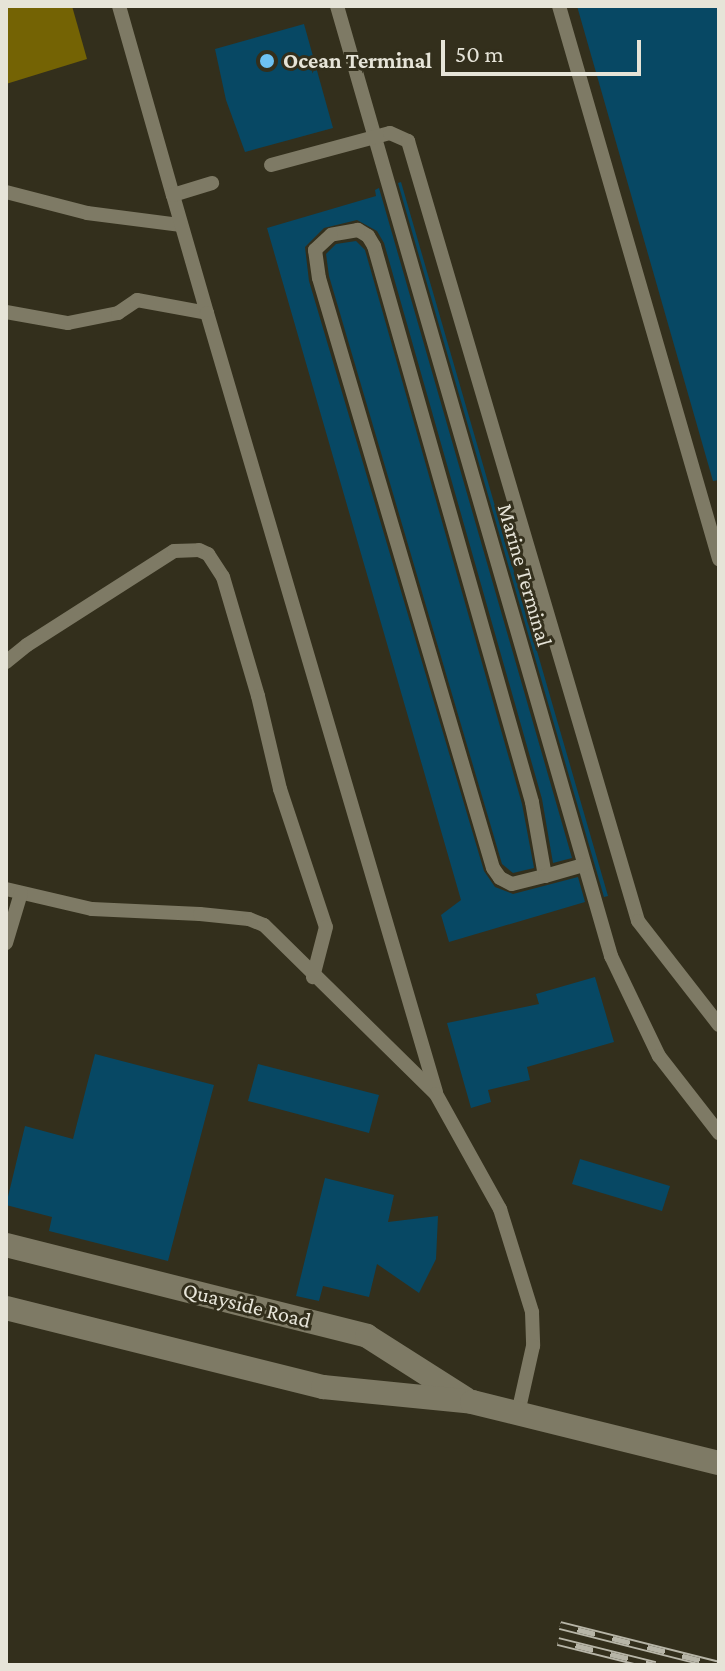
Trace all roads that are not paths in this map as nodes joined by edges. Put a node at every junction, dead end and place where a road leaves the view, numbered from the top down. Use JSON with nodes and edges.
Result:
{"nodes":[{"id":1,"x":119,"y":6,"type":"edge"},
{"id":2,"x":559,"y":6,"type":"edge"},
{"id":3,"x":338,"y":12,"type":"edge"},
{"id":4,"x":271,"y":165,"type":"dead end"},
{"id":5,"x":212,"y":183,"type":"dead end"},
{"id":6,"x":6,"y":192,"type":"edge"},
{"id":7,"x":173,"y":195,"type":"junction"},
{"id":8,"x":181,"y":225,"type":"junction"},
{"id":9,"x":6,"y":312,"type":"edge"},
{"id":10,"x":207,"y":313,"type":"junction"},
{"id":11,"x":719,"y":559,"type":"edge"},
{"id":12,"x":6,"y":662,"type":"edge"},
{"id":13,"x":583,"y":865,"type":"junction"},
{"id":14,"x":545,"y":876,"type":"junction"},
{"id":15,"x":6,"y":889,"type":"edge"},
{"id":16,"x":21,"y":893,"type":"junction"},
{"id":17,"x":6,"y":943,"type":"edge"},
{"id":18,"x":313,"y":977,"type":"junction"},
{"id":19,"x":719,"y":1025,"type":"edge"},
{"id":20,"x":436,"y":1094,"type":"junction"},
{"id":21,"x":719,"y":1133,"type":"edge"},
{"id":22,"x":6,"y":1245,"type":"edge"},
{"id":23,"x":6,"y":1308,"type":"edge"},
{"id":24,"x":472,"y":1402,"type":"junction"},
{"id":25,"x":518,"y":1413,"type":"junction"},
{"id":26,"x":719,"y":1463,"type":"edge"}],
"edges":[{"from":1,"to":7,"type":"lane"},
{"from":2,"to":11,"type":"lane"},
{"from":3,"to":13,"type":"lane","name":"Marine Terminal"},
{"from":4,"to":19,"type":"lane"},
{"from":5,"to":7,"type":"lane"},
{"from":6,"to":8,"type":"lane"},
{"from":7,"to":8,"type":"lane"},
{"from":8,"to":10,"type":"lane"},
{"from":9,"to":10,"type":"lane"},
{"from":10,"to":20,"type":"lane"},
{"from":12,"to":18,"type":"lane"},
{"from":13,"to":14,"type":"lane"},
{"from":13,"to":21,"type":"lane","name":"Marine Terminal"},
{"from":14,"to":14,"type":"lane"},
{"from":15,"to":16,"type":"lane"},
{"from":16,"to":17,"type":"lane"},
{"from":16,"to":18,"type":"lane"},
{"from":18,"to":20,"type":"lane"},
{"from":20,"to":25,"type":"lane"},
{"from":22,"to":24,"type":"street","name":"Quayside Road"},
{"from":23,"to":24,"type":"street","name":"Quayside Road"},
{"from":24,"to":25,"type":"street","name":"Quayside Road"},
{"from":25,"to":26,"type":"street","name":"Quayside Road"}]}
